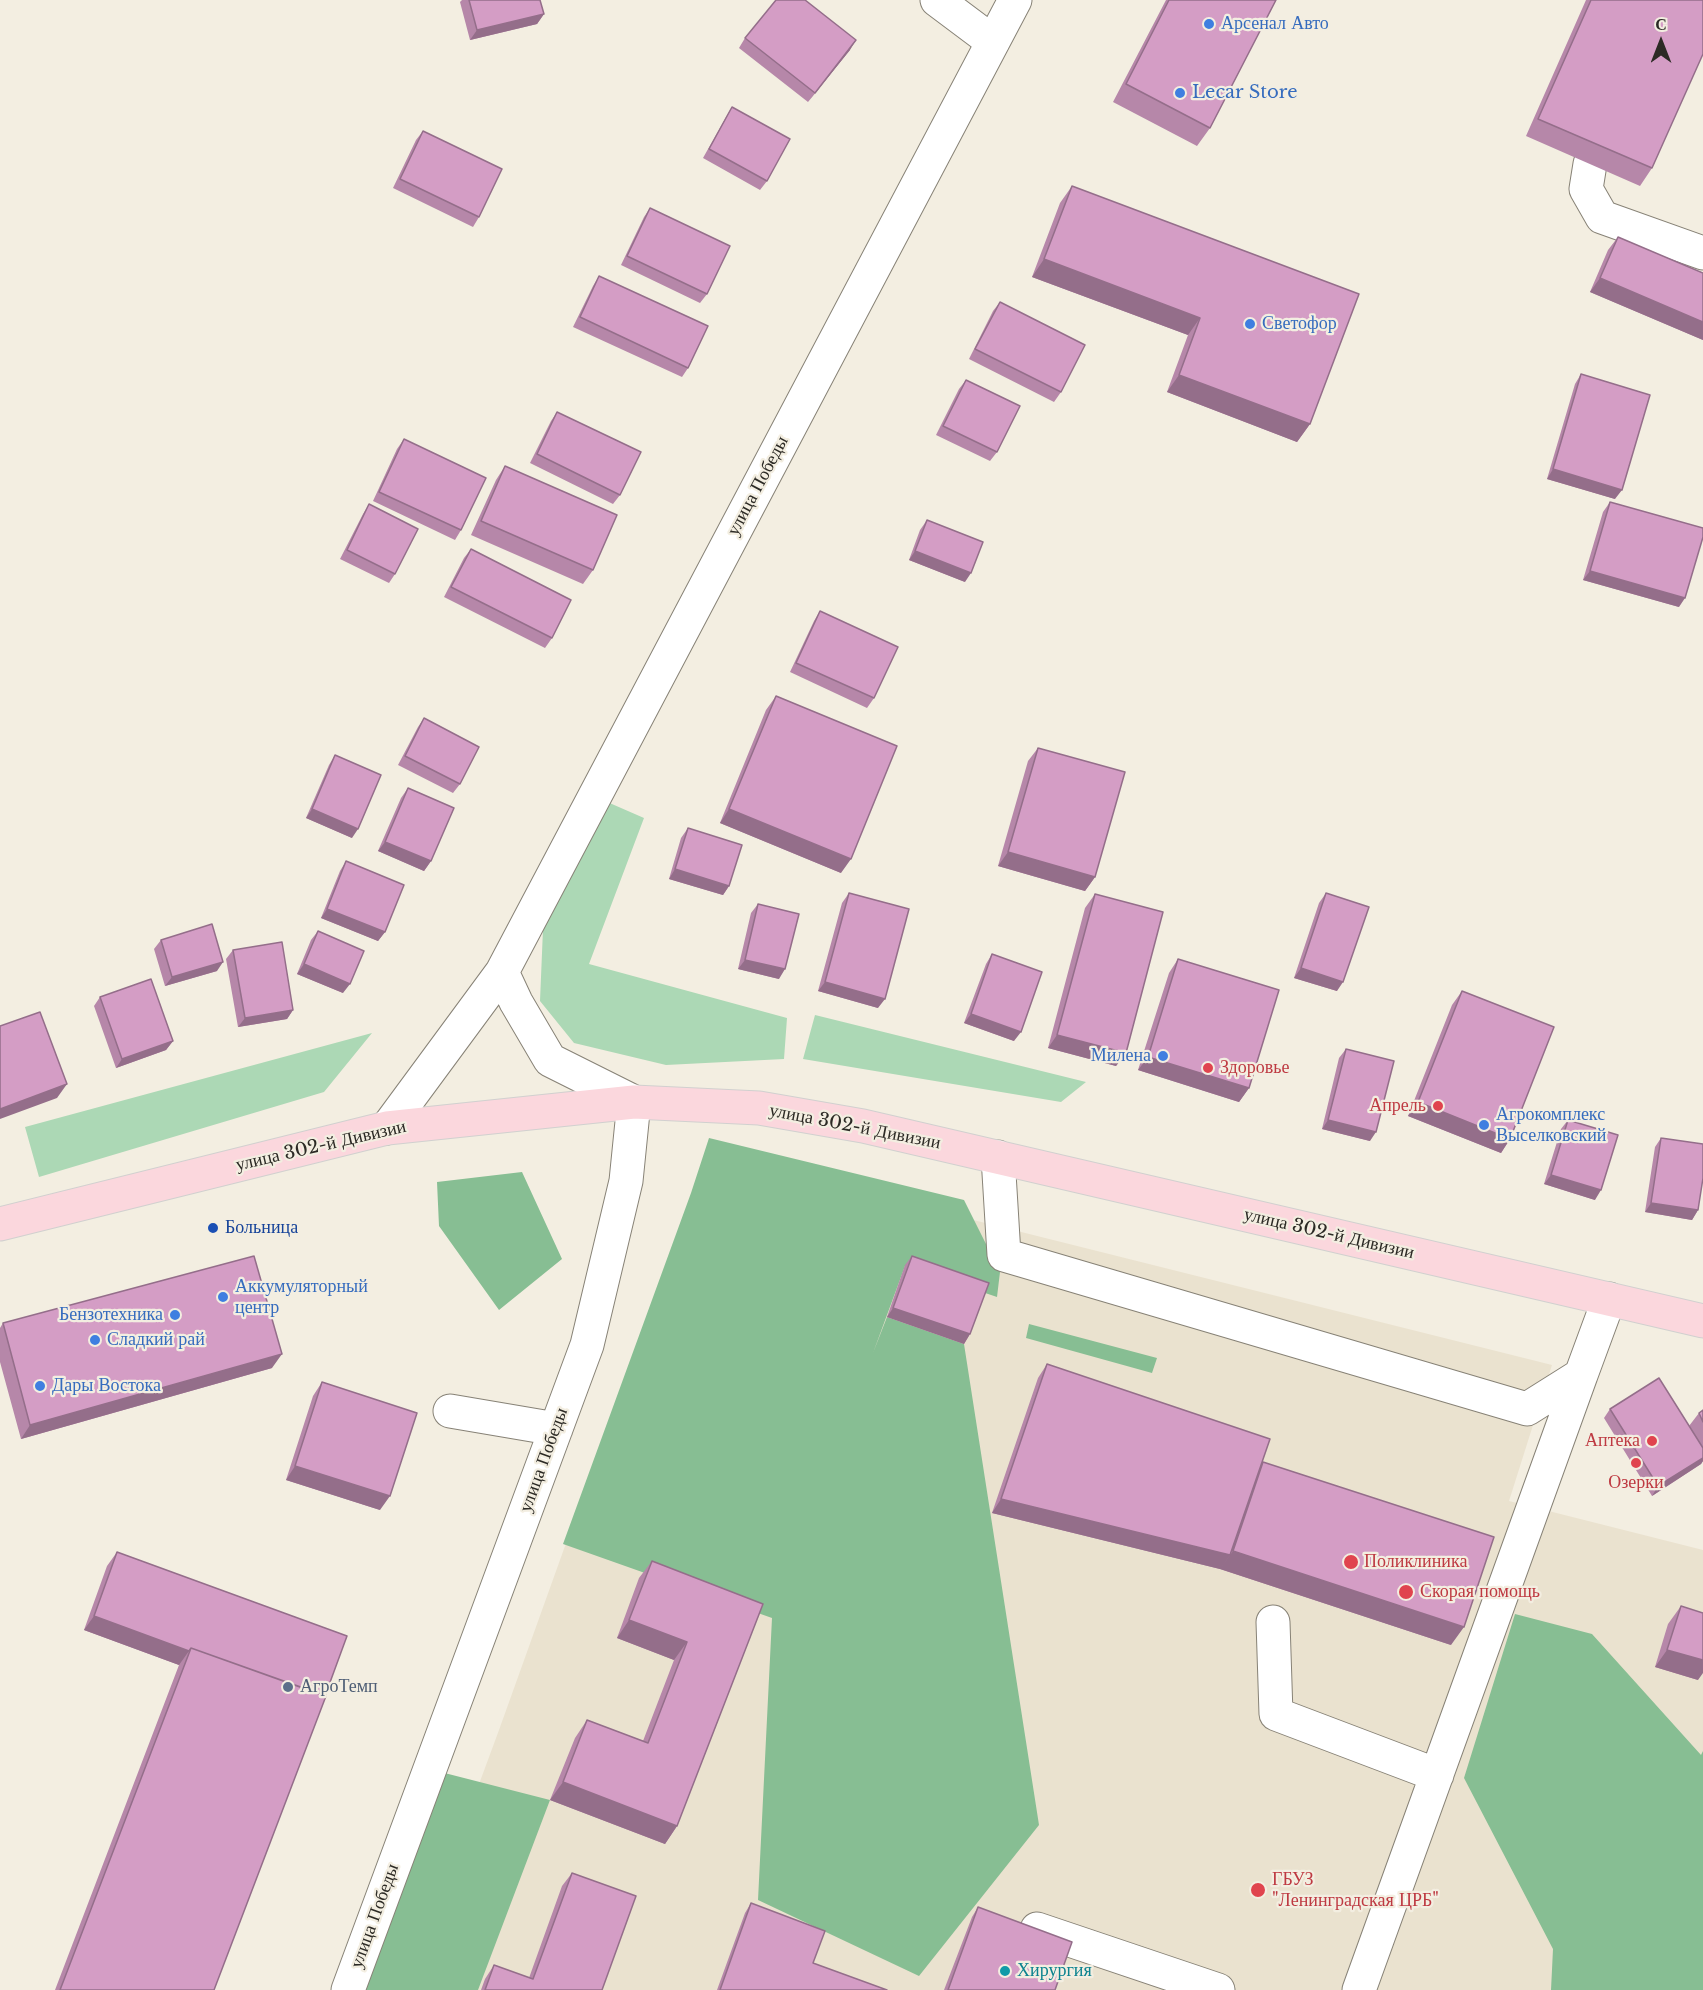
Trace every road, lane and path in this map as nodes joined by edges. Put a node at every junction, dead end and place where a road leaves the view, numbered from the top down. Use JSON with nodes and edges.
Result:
{"nodes":[{"id":1,"x":937,"y":0,"type":"edge"},
{"id":2,"x":1015,"y":0,"type":"edge"},
{"id":3,"x":993,"y":42,"type":"junction"},
{"id":4,"x":1590,"y":164,"type":"edge"},
{"id":5,"x":1703,"y":253,"type":"edge"},
{"id":6,"x":502,"y":972,"type":"junction"},
{"id":7,"x":634,"y":1102,"type":"junction"},
{"id":8,"x":387,"y":1128,"type":"junction"},
{"id":9,"x":998,"y":1157,"type":"junction"},
{"id":10,"x":0,"y":1224,"type":"edge"},
{"id":11,"x":1609,"y":1299,"type":"junction"},
{"id":12,"x":1703,"y":1322,"type":"edge"},
{"id":13,"x":1581,"y":1375,"type":"junction"},
{"id":14,"x":450,"y":1411,"type":"dead end"},
{"id":15,"x":556,"y":1429,"type":"junction"},
{"id":16,"x":1274,"y":1622,"type":"dead end"},
{"id":17,"x":1437,"y":1775,"type":"junction"},
{"id":18,"x":1037,"y":1929,"type":"edge"},
{"id":19,"x":348,"y":1990,"type":"edge"},
{"id":20,"x":1218,"y":1990,"type":"edge"},
{"id":21,"x":1359,"y":1990,"type":"edge"}],
"edges":[{"from":1,"to":3,"type":"street"},
{"from":2,"to":3,"type":"street","name":"улица Победы"},
{"from":3,"to":6,"type":"street","name":"улица Победы"},
{"from":4,"to":5,"type":"street"},
{"from":6,"to":7,"type":"street"},
{"from":6,"to":8,"type":"street","name":"улица Победы"},
{"from":7,"to":8,"type":"main road","name":"улица 302-й Дивизии"},
{"from":7,"to":9,"type":"main road","name":"улица 302-й Дивизии"},
{"from":7,"to":15,"type":"street","name":"улица Победы"},
{"from":8,"to":10,"type":"main road","name":"улица 302-й Дивизии"},
{"from":9,"to":11,"type":"main road","name":"улица 302-й Дивизии"},
{"from":9,"to":13,"type":"street"},
{"from":11,"to":12,"type":"main road","name":"улица 302-й Дивизии"},
{"from":11,"to":13,"type":"street"},
{"from":13,"to":17,"type":"street"},
{"from":14,"to":15,"type":"street"},
{"from":15,"to":19,"type":"street","name":"улица Победы"},
{"from":16,"to":17,"type":"street"},
{"from":17,"to":21,"type":"street"},
{"from":18,"to":20,"type":"street"}]}
